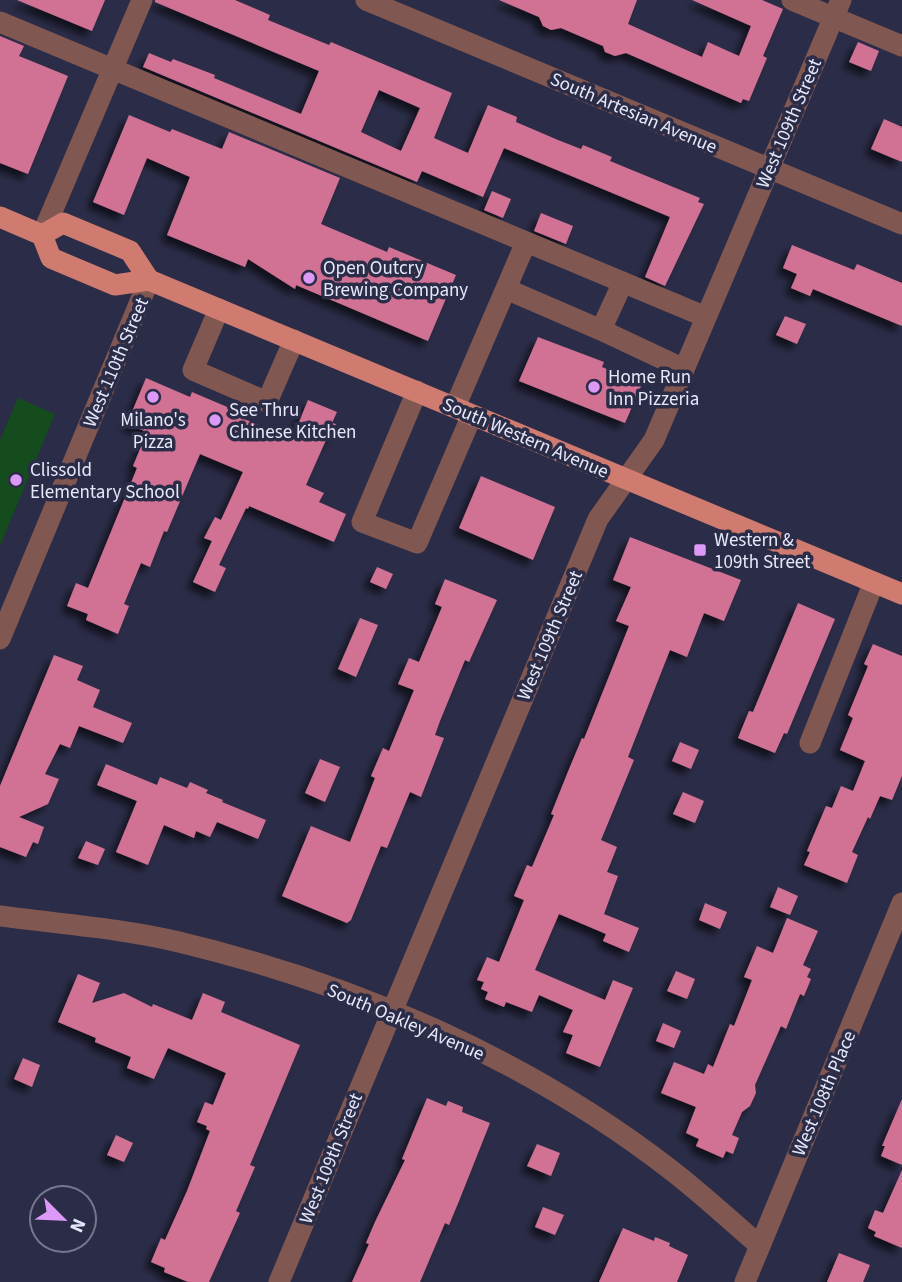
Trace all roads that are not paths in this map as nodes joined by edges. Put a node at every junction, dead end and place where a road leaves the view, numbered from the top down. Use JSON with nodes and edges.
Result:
{"nodes":[{"id":1,"x":142,"y":0,"type":"edge"},
{"id":2,"x":366,"y":0,"type":"edge"},
{"id":3,"x":792,"y":0,"type":"edge"},
{"id":4,"x":837,"y":9,"type":"edge"},
{"id":5,"x":0,"y":22,"type":"edge"},
{"id":6,"x":902,"y":46,"type":"edge"},
{"id":7,"x":113,"y":69,"type":"junction"},
{"id":8,"x":769,"y":168,"type":"junction"},
{"id":9,"x":0,"y":217,"type":"edge"},
{"id":10,"x":902,"y":224,"type":"edge"},
{"id":11,"x":42,"y":235,"type":"junction"},
{"id":12,"x":526,"y":242,"type":"junction"},
{"id":13,"x":149,"y":280,"type":"junction"},
{"id":14,"x":622,"y":282,"type":"junction"},
{"id":15,"x":506,"y":289,"type":"junction"},
{"id":16,"x":219,"y":309,"type":"junction"},
{"id":17,"x":706,"y":317,"type":"junction"},
{"id":18,"x":601,"y":330,"type":"junction"},
{"id":19,"x":294,"y":340,"type":"junction"},
{"id":20,"x":684,"y":369,"type":"junction"},
{"id":21,"x":417,"y":391,"type":"junction"},
{"id":22,"x":464,"y":411,"type":"junction"},
{"id":23,"x":626,"y":478,"type":"junction"},
{"id":24,"x":874,"y":582,"type":"junction"},
{"id":25,"x":902,"y":594,"type":"edge"},
{"id":26,"x":6,"y":605,"type":"edge"},
{"id":27,"x":0,"y":639,"type":"edge"},
{"id":28,"x":810,"y":743,"type":"dead end"},
{"id":29,"x":902,"y":903,"type":"edge"},
{"id":30,"x":0,"y":916,"type":"edge"},
{"id":31,"x":390,"y":1011,"type":"junction"},
{"id":32,"x":760,"y":1246,"type":"junction"},
{"id":33,"x":279,"y":1282,"type":"edge"},
{"id":34,"x":745,"y":1282,"type":"edge"}],
"edges":[{"from":1,"to":7,"type":"street"},
{"from":2,"to":8,"type":"street","name":"South Artesian Avenue"},
{"from":3,"to":4,"type":"street"},
{"from":4,"to":6,"type":"street"},
{"from":4,"to":8,"type":"street","name":"West 109th Street"},
{"from":5,"to":7,"type":"street"},
{"from":7,"to":11,"type":"street"},
{"from":7,"to":12,"type":"street"},
{"from":8,"to":10,"type":"street","name":"South Artesian Avenue"},
{"from":8,"to":17,"type":"street","name":"West 109th Street"},
{"from":9,"to":11,"type":"main road"},
{"from":11,"to":13,"type":"main road","name":"South Western Avenue"},
{"from":11,"to":13,"type":"main road"},
{"from":12,"to":14,"type":"street"},
{"from":12,"to":15,"type":"street"},
{"from":13,"to":16,"type":"main road","name":"South Western Avenue"},
{"from":13,"to":26,"type":"street","name":"West 110th Street"},
{"from":14,"to":17,"type":"street"},
{"from":14,"to":18,"type":"street"},
{"from":15,"to":18,"type":"street"},
{"from":15,"to":22,"type":"street"},
{"from":16,"to":19,"type":"main road","name":"South Western Avenue"},
{"from":16,"to":19,"type":"street"},
{"from":17,"to":20,"type":"street","name":"West 109th Street"},
{"from":18,"to":20,"type":"street"},
{"from":19,"to":21,"type":"main road","name":"South Western Avenue"},
{"from":20,"to":23,"type":"street","name":"West 109th Street"},
{"from":21,"to":22,"type":"main road","name":"South Western Avenue"},
{"from":21,"to":22,"type":"street"},
{"from":22,"to":23,"type":"main road","name":"South Western Avenue"},
{"from":23,"to":24,"type":"main road","name":"South Western Avenue"},
{"from":23,"to":31,"type":"street","name":"West 109th Street"},
{"from":24,"to":25,"type":"main road","name":"South Western Avenue"},
{"from":24,"to":28,"type":"street"},
{"from":26,"to":27,"type":"street","name":"West 110th Street"},
{"from":29,"to":32,"type":"street","name":"West 108th Place"},
{"from":30,"to":31,"type":"street","name":"South Oakley Avenue"},
{"from":31,"to":32,"type":"street","name":"South Oakley Avenue"},
{"from":31,"to":33,"type":"street","name":"West 109th Street"},
{"from":32,"to":34,"type":"street","name":"West 108th Place"}]}
